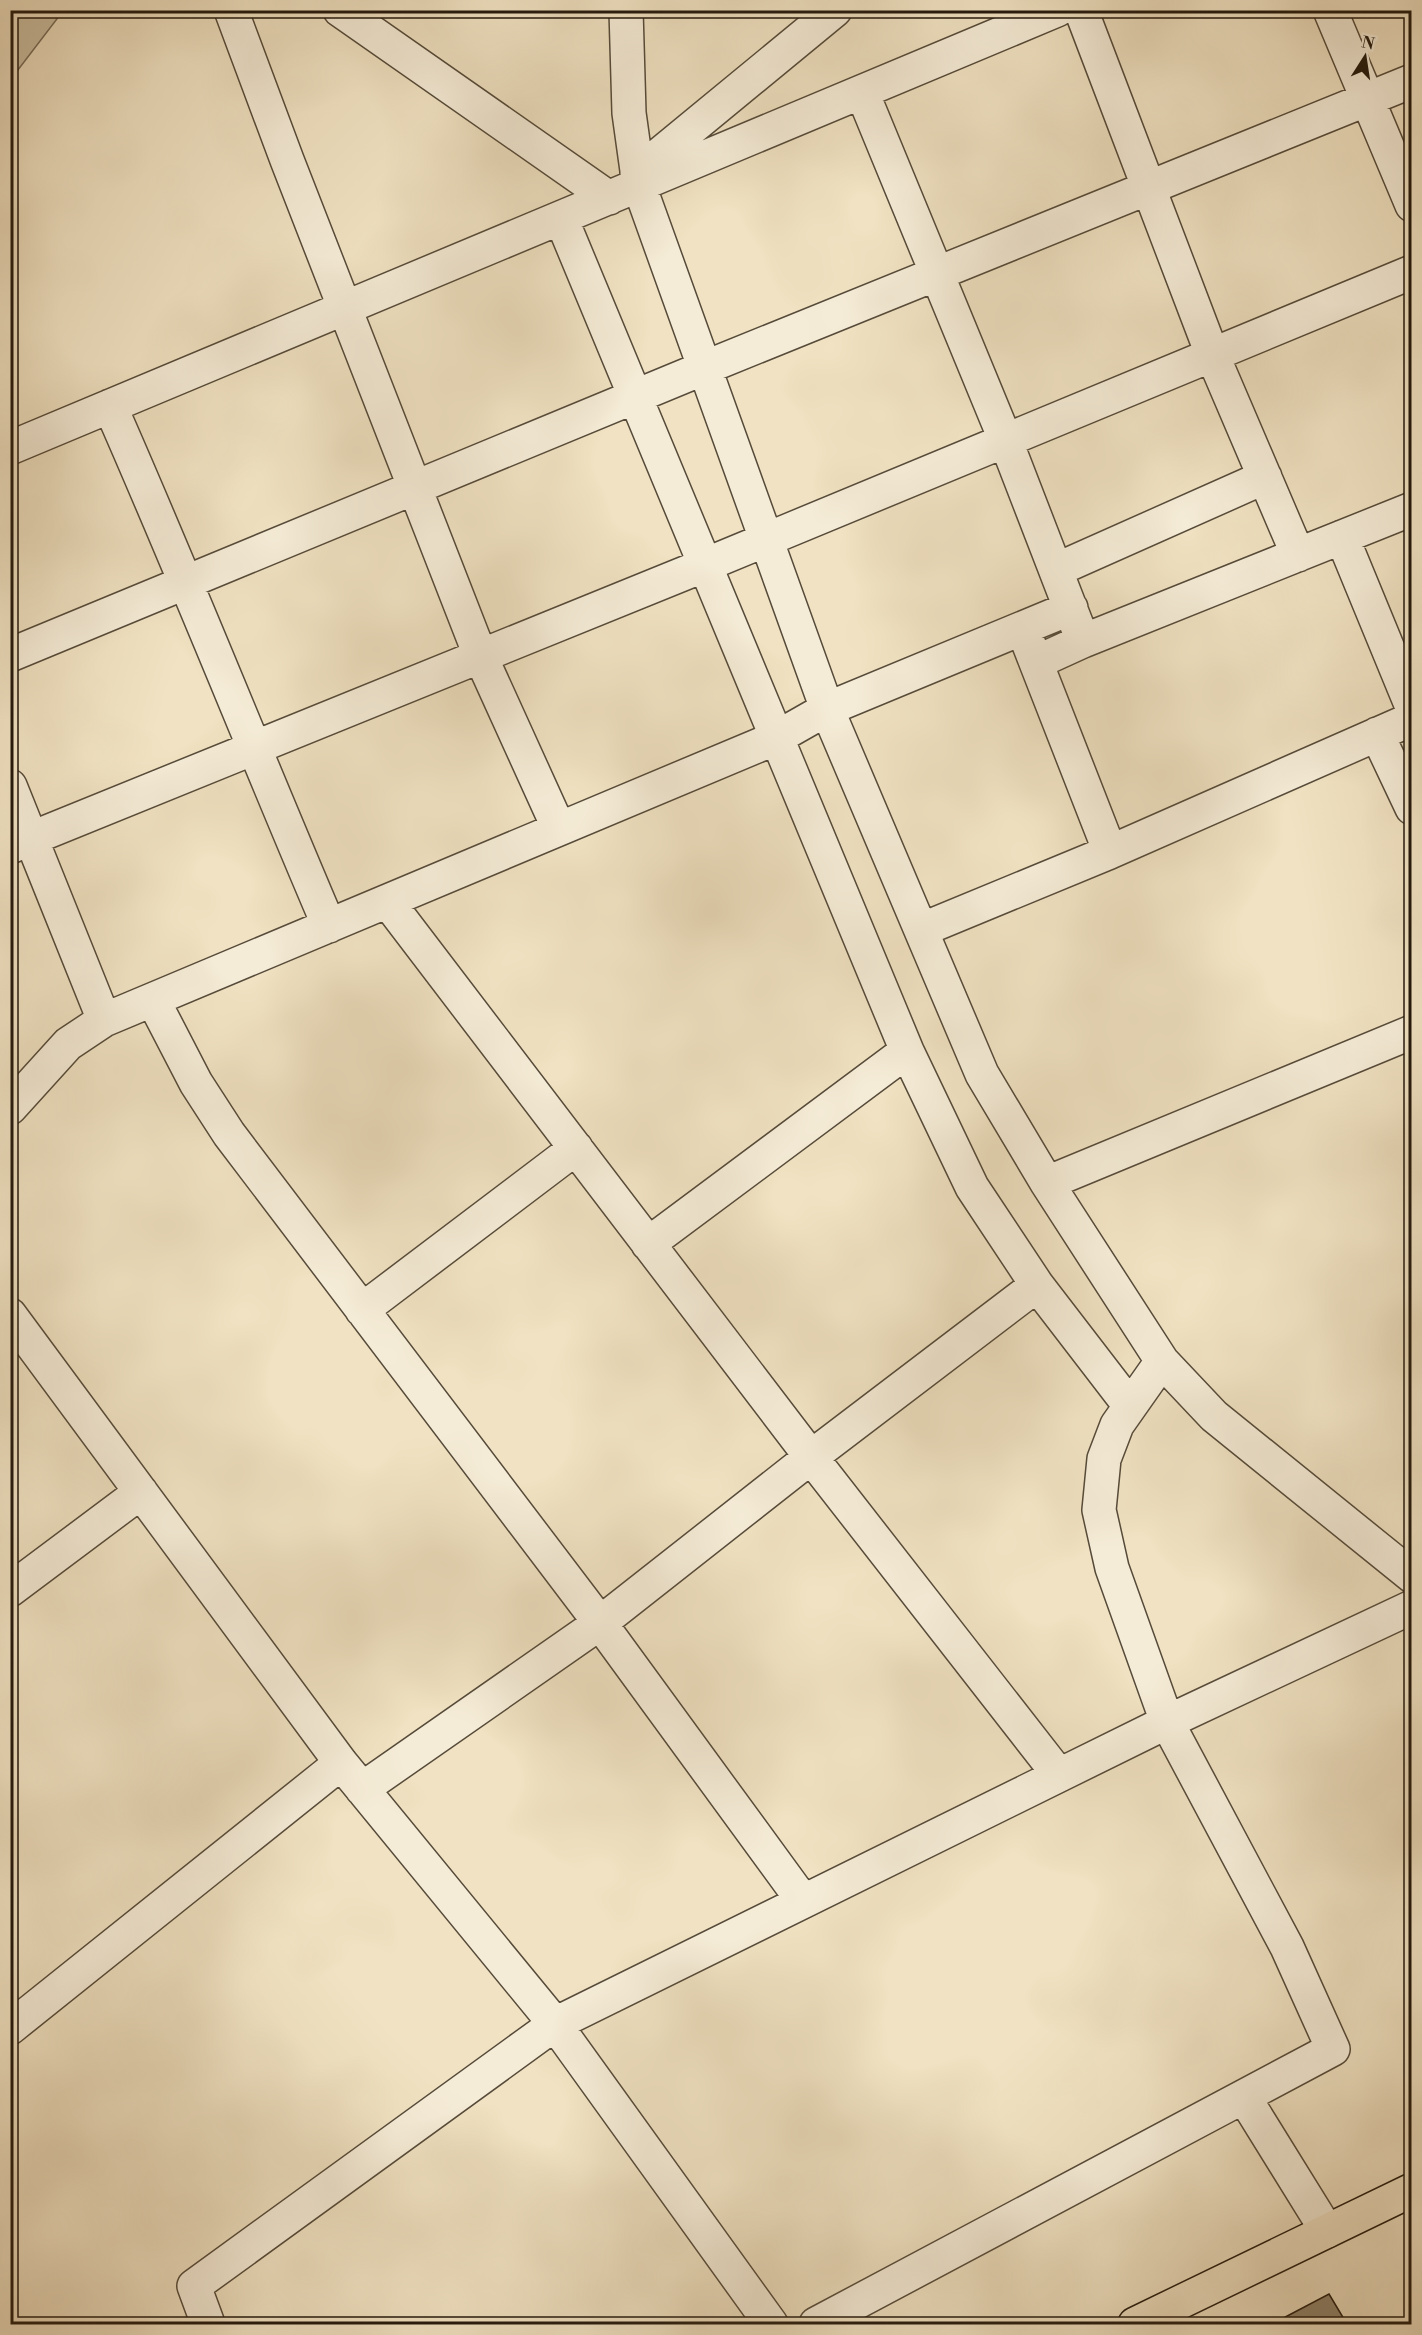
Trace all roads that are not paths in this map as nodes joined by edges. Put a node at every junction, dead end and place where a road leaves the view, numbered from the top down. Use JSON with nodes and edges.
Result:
{"nodes":[{"id":1,"x":231,"y":10,"type":"edge"},
{"id":2,"x":340,"y":10,"type":"edge"},
{"id":3,"x":626,"y":10,"type":"edge"},
{"id":4,"x":835,"y":10,"type":"edge"},
{"id":5,"x":1057,"y":10,"type":"edge"},
{"id":6,"x":1081,"y":10,"type":"edge"},
{"id":7,"x":1330,"y":10,"type":"edge"},
{"id":8,"x":1412,"y":81,"type":"edge"},
{"id":9,"x":862,"y":92,"type":"junction"},
{"id":10,"x":1368,"y":99,"type":"junction"},
{"id":11,"x":638,"y":179,"type":"junction"},
{"id":12,"x":1149,"y":188,"type":"junction"},
{"id":13,"x":609,"y":198,"type":"junction"},
{"id":14,"x":1412,"y":205,"type":"edge"},
{"id":15,"x":561,"y":218,"type":"junction"},
{"id":16,"x":1412,"y":272,"type":"edge"},
{"id":17,"x":938,"y":273,"type":"junction"},
{"id":18,"x":344,"y":308,"type":"junction"},
{"id":19,"x":1212,"y":354,"type":"junction"},
{"id":20,"x":704,"y":368,"type":"junction"},
{"id":21,"x":636,"y":398,"type":"junction"},
{"id":22,"x":110,"y":406,"type":"junction"},
{"id":23,"x":1005,"y":439,"type":"junction"},
{"id":24,"x":10,"y":448,"type":"edge"},
{"id":25,"x":1265,"y":477,"type":"junction"},
{"id":26,"x":416,"y":489,"type":"junction"},
{"id":27,"x":1412,"y":509,"type":"edge"},
{"id":28,"x":1342,"y":537,"type":"junction"},
{"id":29,"x":765,"y":538,"type":"junction"},
{"id":30,"x":1298,"y":555,"type":"junction"},
{"id":31,"x":705,"y":565,"type":"junction"},
{"id":32,"x":1056,"y":570,"type":"junction"},
{"id":33,"x":188,"y":582,"type":"junction"},
{"id":34,"x":1071,"y":608,"type":"junction"},
{"id":35,"x":1022,"y":628,"type":"junction"},
{"id":36,"x":1083,"y":641,"type":"junction"},
{"id":37,"x":10,"y":655,"type":"edge"},
{"id":38,"x":480,"y":655,"type":"junction"},
{"id":39,"x":1037,"y":663,"type":"junction"},
{"id":40,"x":1412,"y":707,"type":"edge"},
{"id":41,"x":827,"y":709,"type":"junction"},
{"id":42,"x":1412,"y":719,"type":"edge"},
{"id":43,"x":1377,"y":734,"type":"junction"},
{"id":44,"x":776,"y":738,"type":"junction"},
{"id":45,"x":253,"y":747,"type":"junction"},
{"id":46,"x":10,"y":786,"type":"edge"},
{"id":47,"x":1412,"y":808,"type":"edge"},
{"id":48,"x":559,"y":829,"type":"junction"},
{"id":49,"x":21,"y":843,"type":"edge"},
{"id":50,"x":1110,"y":852,"type":"junction"},
{"id":51,"x":388,"y":902,"type":"junction"},
{"id":52,"x":329,"y":926,"type":"junction"},
{"id":53,"x":921,"y":930,"type":"junction"},
{"id":54,"x":153,"y":999,"type":"junction"},
{"id":55,"x":104,"y":1020,"type":"junction"},
{"id":56,"x":1412,"y":1032,"type":"edge"},
{"id":57,"x":907,"y":1051,"type":"junction"},
{"id":58,"x":10,"y":1108,"type":"edge"},
{"id":59,"x":576,"y":1148,"type":"junction"},
{"id":60,"x":1047,"y":1183,"type":"junction"},
{"id":61,"x":648,"y":1244,"type":"junction"},
{"id":62,"x":1037,"y":1285,"type":"junction"},
{"id":63,"x":362,"y":1310,"type":"junction"},
{"id":64,"x":10,"y":1315,"type":"edge"},
{"id":65,"x":1162,"y":1360,"type":"junction"},
{"id":66,"x":1130,"y":1406,"type":"junction"},
{"id":67,"x":811,"y":1457,"type":"junction"},
{"id":68,"x":141,"y":1492,"type":"junction"},
{"id":69,"x":1412,"y":1576,"type":"edge"},
{"id":70,"x":10,"y":1590,"type":"edge"},
{"id":71,"x":1412,"y":1607,"type":"edge"},
{"id":72,"x":600,"y":1623,"type":"junction"},
{"id":73,"x":1167,"y":1722,"type":"junction"},
{"id":74,"x":341,"y":1763,"type":"junction"},
{"id":75,"x":1059,"y":1775,"type":"junction"},
{"id":76,"x":362,"y":1789,"type":"junction"},
{"id":77,"x":803,"y":1901,"type":"junction"},
{"id":78,"x":555,"y":2024,"type":"junction"},
{"id":79,"x":10,"y":2028,"type":"edge"},
{"id":80,"x":1244,"y":2097,"type":"junction"},
{"id":81,"x":1412,"y":2190,"type":"edge"},
{"id":82,"x":1327,"y":2231,"type":"junction"},
{"id":83,"x":208,"y":2325,"type":"edge"},
{"id":84,"x":771,"y":2325,"type":"edge"},
{"id":85,"x":816,"y":2325,"type":"edge"},
{"id":86,"x":1135,"y":2325,"type":"edge"}],
"edges":[{"from":1,"to":18,"type":"street"},
{"from":2,"to":13,"type":"street"},
{"from":3,"to":11,"type":"street"},
{"from":4,"to":11,"type":"street"},
{"from":5,"to":9,"type":"street"},
{"from":6,"to":12,"type":"street"},
{"from":7,"to":10,"type":"street"},
{"from":8,"to":10,"type":"street"},
{"from":9,"to":11,"type":"street"},
{"from":9,"to":17,"type":"street"},
{"from":10,"to":12,"type":"street"},
{"from":10,"to":14,"type":"street"},
{"from":11,"to":13,"type":"street"},
{"from":11,"to":20,"type":"street"},
{"from":12,"to":17,"type":"street"},
{"from":12,"to":19,"type":"street"},
{"from":13,"to":15,"type":"street"},
{"from":15,"to":18,"type":"street"},
{"from":15,"to":21,"type":"street"},
{"from":16,"to":19,"type":"street"},
{"from":17,"to":20,"type":"street"},
{"from":17,"to":23,"type":"street"},
{"from":18,"to":22,"type":"street"},
{"from":18,"to":26,"type":"street"},
{"from":19,"to":23,"type":"street"},
{"from":19,"to":25,"type":"street"},
{"from":20,"to":21,"type":"street"},
{"from":20,"to":29,"type":"street"},
{"from":21,"to":26,"type":"street"},
{"from":21,"to":31,"type":"street"},
{"from":22,"to":24,"type":"street"},
{"from":22,"to":33,"type":"street"},
{"from":23,"to":29,"type":"street"},
{"from":23,"to":32,"type":"street"},
{"from":25,"to":30,"type":"street"},
{"from":25,"to":32,"type":"street"},
{"from":26,"to":33,"type":"street"},
{"from":26,"to":38,"type":"street"},
{"from":27,"to":28,"type":"street"},
{"from":28,"to":30,"type":"street"},
{"from":28,"to":40,"type":"street"},
{"from":29,"to":31,"type":"street"},
{"from":29,"to":41,"type":"street"},
{"from":30,"to":36,"type":"street"},
{"from":31,"to":38,"type":"street"},
{"from":31,"to":44,"type":"street"},
{"from":32,"to":34,"type":"street"},
{"from":33,"to":37,"type":"street"},
{"from":33,"to":45,"type":"street"},
{"from":34,"to":35,"type":"street"},
{"from":34,"to":36,"type":"street"},
{"from":35,"to":39,"type":"street"},
{"from":35,"to":41,"type":"street"},
{"from":36,"to":39,"type":"street"},
{"from":38,"to":45,"type":"street"},
{"from":38,"to":48,"type":"street"},
{"from":39,"to":50,"type":"street"},
{"from":41,"to":44,"type":"street"},
{"from":41,"to":53,"type":"street"},
{"from":42,"to":43,"type":"street"},
{"from":43,"to":47,"type":"street"},
{"from":43,"to":50,"type":"street"},
{"from":44,"to":48,"type":"street"},
{"from":44,"to":57,"type":"street"},
{"from":45,"to":49,"type":"street"},
{"from":45,"to":52,"type":"street"},
{"from":46,"to":49,"type":"street"},
{"from":48,"to":51,"type":"street"},
{"from":49,"to":55,"type":"street"},
{"from":50,"to":53,"type":"street"},
{"from":51,"to":52,"type":"street"},
{"from":51,"to":59,"type":"street"},
{"from":52,"to":54,"type":"street"},
{"from":53,"to":60,"type":"street"},
{"from":54,"to":55,"type":"street"},
{"from":54,"to":63,"type":"street"},
{"from":55,"to":58,"type":"street"},
{"from":56,"to":60,"type":"street"},
{"from":57,"to":61,"type":"street"},
{"from":57,"to":62,"type":"street"},
{"from":59,"to":61,"type":"street"},
{"from":59,"to":63,"type":"street"},
{"from":60,"to":65,"type":"street"},
{"from":61,"to":67,"type":"street"},
{"from":62,"to":66,"type":"street"},
{"from":62,"to":67,"type":"street"},
{"from":63,"to":72,"type":"street"},
{"from":64,"to":68,"type":"street"},
{"from":65,"to":66,"type":"street"},
{"from":65,"to":69,"type":"street"},
{"from":66,"to":73,"type":"street"},
{"from":67,"to":72,"type":"street"},
{"from":67,"to":75,"type":"street"},
{"from":68,"to":70,"type":"street"},
{"from":68,"to":74,"type":"street"},
{"from":71,"to":73,"type":"street"},
{"from":72,"to":76,"type":"street"},
{"from":72,"to":77,"type":"street"},
{"from":73,"to":75,"type":"street"},
{"from":73,"to":80,"type":"street"},
{"from":74,"to":76,"type":"street"},
{"from":74,"to":79,"type":"street"},
{"from":75,"to":77,"type":"street"},
{"from":76,"to":78,"type":"street"},
{"from":77,"to":78,"type":"street"},
{"from":78,"to":83,"type":"street"},
{"from":78,"to":84,"type":"street"},
{"from":80,"to":82,"type":"street"},
{"from":80,"to":85,"type":"street"},
{"from":81,"to":82,"type":"main road"},
{"from":82,"to":86,"type":"main road"}]}
